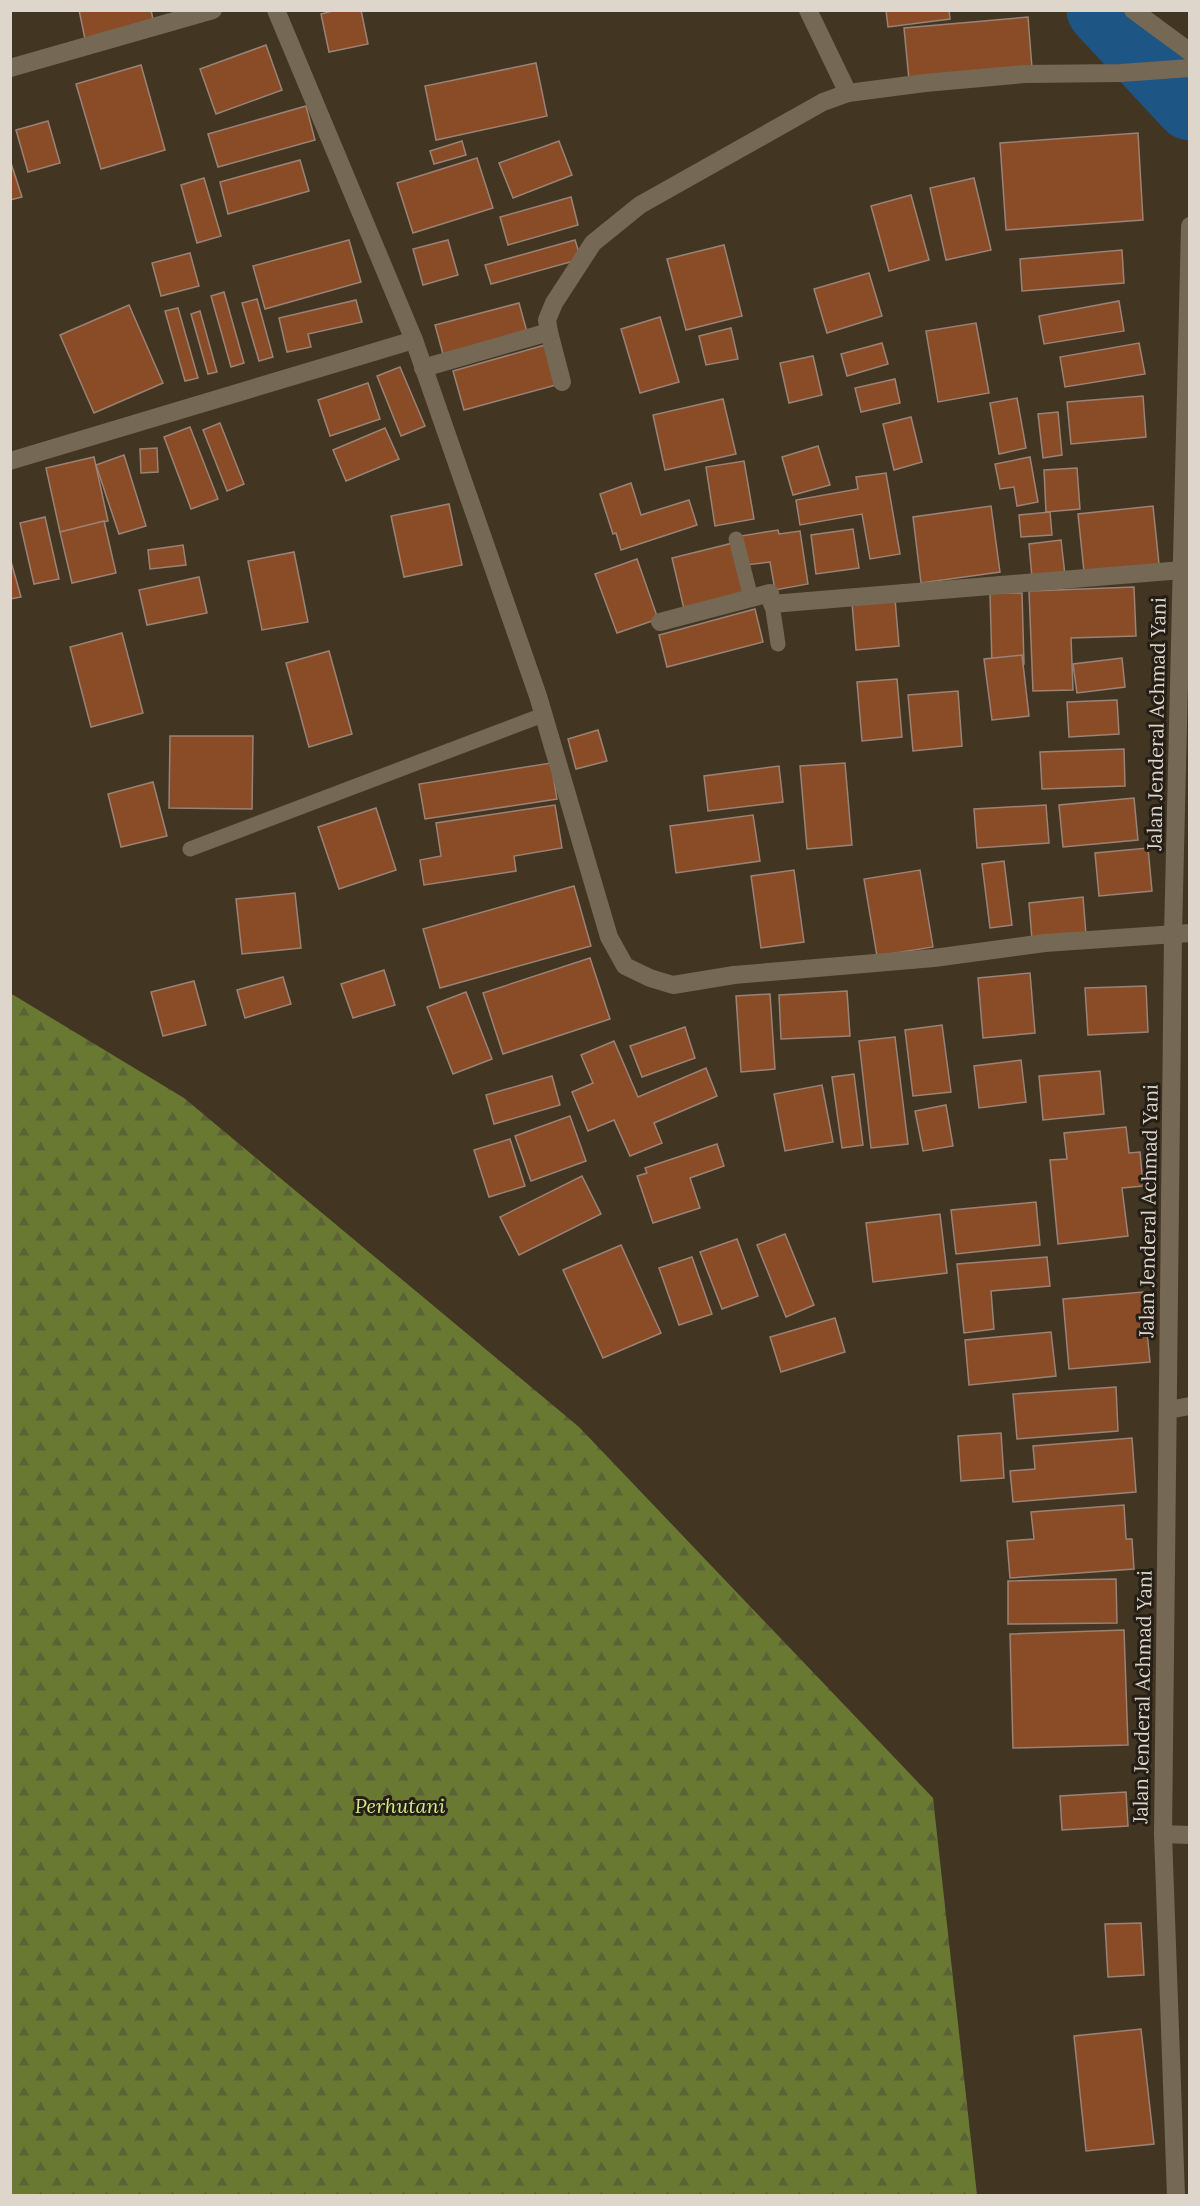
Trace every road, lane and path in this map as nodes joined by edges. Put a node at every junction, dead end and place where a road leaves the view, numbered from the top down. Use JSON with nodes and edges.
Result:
{"nodes":[{"id":1,"x":213,"y":10,"type":"edge"},
{"id":2,"x":276,"y":10,"type":"edge"},
{"id":3,"x":808,"y":10,"type":"edge"},
{"id":4,"x":1133,"y":10,"type":"edge"},
{"id":5,"x":1190,"y":52,"type":"edge"},
{"id":6,"x":10,"y":68,"type":"edge"},
{"id":7,"x":1190,"y":68,"type":"edge"},
{"id":8,"x":848,"y":93,"type":"junction"},
{"id":9,"x":1190,"y":226,"type":"edge"},
{"id":10,"x":549,"y":332,"type":"junction"},
{"id":11,"x":414,"y":340,"type":"junction"},
{"id":12,"x":423,"y":368,"type":"junction"},
{"id":13,"x":562,"y":382,"type":"dead end"},
{"id":14,"x":10,"y":461,"type":"edge"},
{"id":15,"x":1186,"y":525,"type":"edge"},
{"id":16,"x":736,"y":539,"type":"dead end"},
{"id":17,"x":1182,"y":570,"type":"junction"},
{"id":18,"x":751,"y":598,"type":"junction"},
{"id":19,"x":772,"y":604,"type":"junction"},
{"id":20,"x":660,"y":622,"type":"dead end"},
{"id":21,"x":778,"y":644,"type":"dead end"},
{"id":22,"x":543,"y":715,"type":"junction"},
{"id":23,"x":1184,"y":722,"type":"edge"},
{"id":24,"x":190,"y":849,"type":"dead end"},
{"id":25,"x":1181,"y":934,"type":"edge"},
{"id":26,"x":1190,"y":1406,"type":"edge"},
{"id":27,"x":1168,"y":1410,"type":"junction"},
{"id":28,"x":1163,"y":1834,"type":"junction"},
{"id":29,"x":1190,"y":1835,"type":"edge"},
{"id":30,"x":1176,"y":2196,"type":"edge"}],
"edges":[{"from":1,"to":6,"type":"street"},
{"from":2,"to":11,"type":"street"},
{"from":3,"to":8,"type":"street"},
{"from":4,"to":5,"type":"street"},
{"from":7,"to":8,"type":"street"},
{"from":8,"to":10,"type":"street"},
{"from":9,"to":15,"type":"street","name":"Jalan Jenderal Achmad Yani"},
{"from":10,"to":12,"type":"street"},
{"from":10,"to":13,"type":"street"},
{"from":11,"to":12,"type":"street"},
{"from":11,"to":14,"type":"street"},
{"from":12,"to":22,"type":"street"},
{"from":15,"to":17,"type":"street","name":"Jalan Jenderal Achmad Yani"},
{"from":16,"to":18,"type":"lane"},
{"from":17,"to":19,"type":"street"},
{"from":17,"to":23,"type":"street","name":"Jalan Jenderal Achmad Yani"},
{"from":18,"to":19,"type":"street"},
{"from":18,"to":20,"type":"street"},
{"from":19,"to":21,"type":"lane"},
{"from":22,"to":24,"type":"lane"},
{"from":22,"to":25,"type":"street"},
{"from":23,"to":25,"type":"street","name":"Jalan Jenderal Achmad Yani"},
{"from":25,"to":27,"type":"street","name":"Jalan Jenderal Achmad Yani"},
{"from":26,"to":27,"type":"street"},
{"from":27,"to":28,"type":"street","name":"Jalan Jenderal Achmad Yani"},
{"from":28,"to":29,"type":"street"},
{"from":28,"to":30,"type":"street","name":"Jalan Jenderal Achmad Yani"}]}
